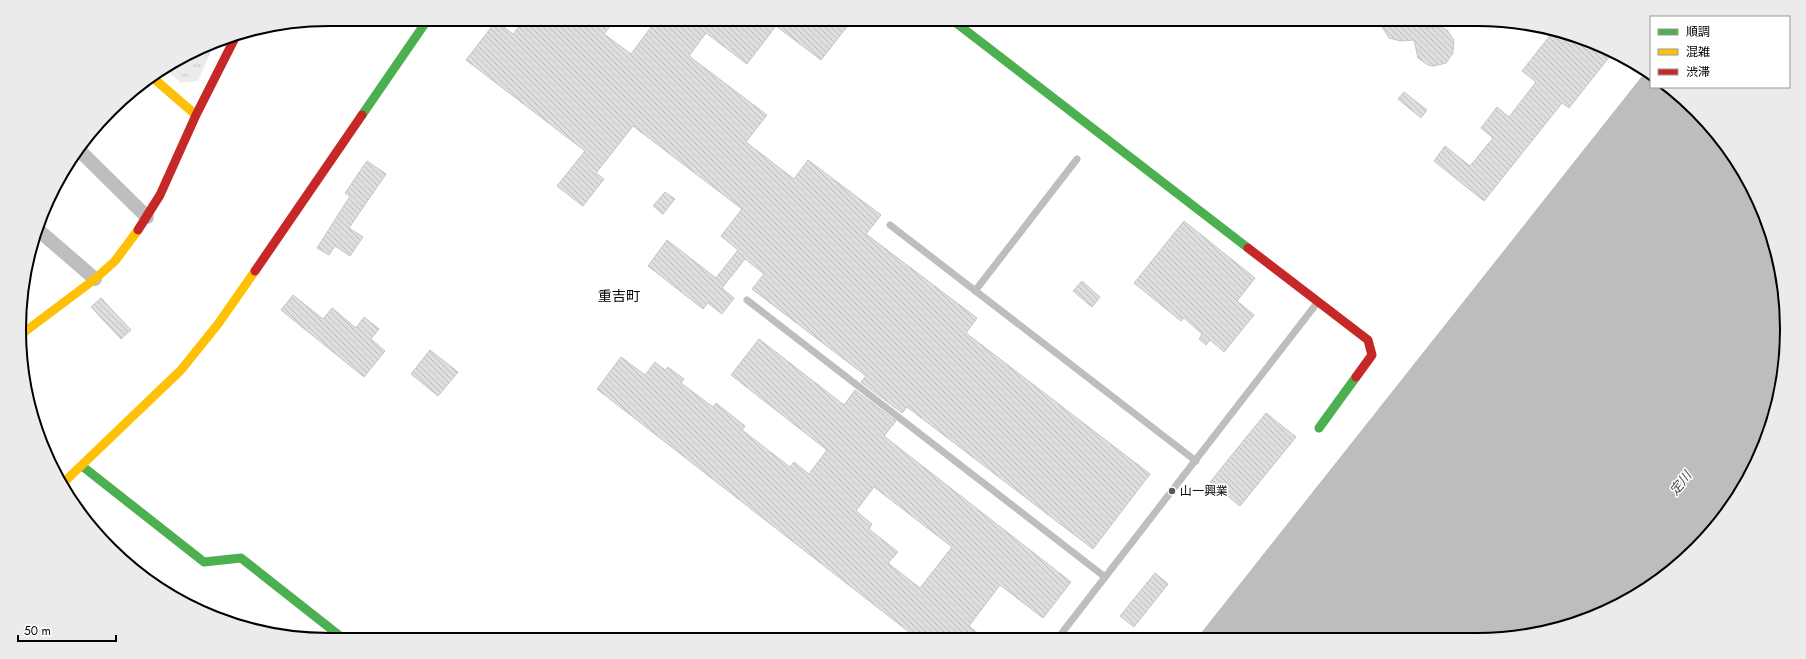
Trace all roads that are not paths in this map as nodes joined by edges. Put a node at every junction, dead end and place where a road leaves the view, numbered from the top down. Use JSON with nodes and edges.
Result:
{"nodes":[{"id":1,"x":423,"y":26,"type":"edge"},
{"id":2,"x":960,"y":26,"type":"edge"},
{"id":3,"x":233,"y":42,"type":"edge"},
{"id":4,"x":156,"y":81,"type":"edge"},
{"id":5,"x":196,"y":115,"type":"junction"},
{"id":6,"x":83,"y":154,"type":"edge"},
{"id":7,"x":1077,"y":159,"type":"dead end"},
{"id":8,"x":147,"y":217,"type":"junction"},
{"id":9,"x":890,"y":225,"type":"dead end"},
{"id":10,"x":42,"y":233,"type":"edge"},
{"id":11,"x":95,"y":279,"type":"junction"},
{"id":12,"x":976,"y":291,"type":"junction"},
{"id":13,"x":747,"y":300,"type":"dead end"},
{"id":14,"x":1318,"y":302,"type":"junction"},
{"id":15,"x":26,"y":331,"type":"edge"},
{"id":16,"x":1318,"y":428,"type":"dead end"},
{"id":17,"x":1196,"y":460,"type":"junction"},
{"id":18,"x":82,"y":466,"type":"junction"},
{"id":19,"x":66,"y":480,"type":"edge"},
{"id":20,"x":1105,"y":577,"type":"junction"},
{"id":21,"x":336,"y":633,"type":"edge"},
{"id":22,"x":1062,"y":633,"type":"edge"}],
"edges":[{"from":1,"to":18,"type":"street"},
{"from":2,"to":14,"type":"street"},
{"from":3,"to":5,"type":"street"},
{"from":4,"to":5,"type":"street"},
{"from":5,"to":8,"type":"street"},
{"from":6,"to":8,"type":"street"},
{"from":7,"to":12,"type":"lane"},
{"from":8,"to":11,"type":"street"},
{"from":9,"to":12,"type":"lane"},
{"from":10,"to":11,"type":"street"},
{"from":11,"to":15,"type":"street"},
{"from":12,"to":17,"type":"lane"},
{"from":13,"to":20,"type":"lane"},
{"from":14,"to":16,"type":"street"},
{"from":14,"to":17,"type":"lane"},
{"from":17,"to":20,"type":"lane"},
{"from":18,"to":19,"type":"street"},
{"from":18,"to":21,"type":"street"},
{"from":20,"to":22,"type":"lane"}]}
